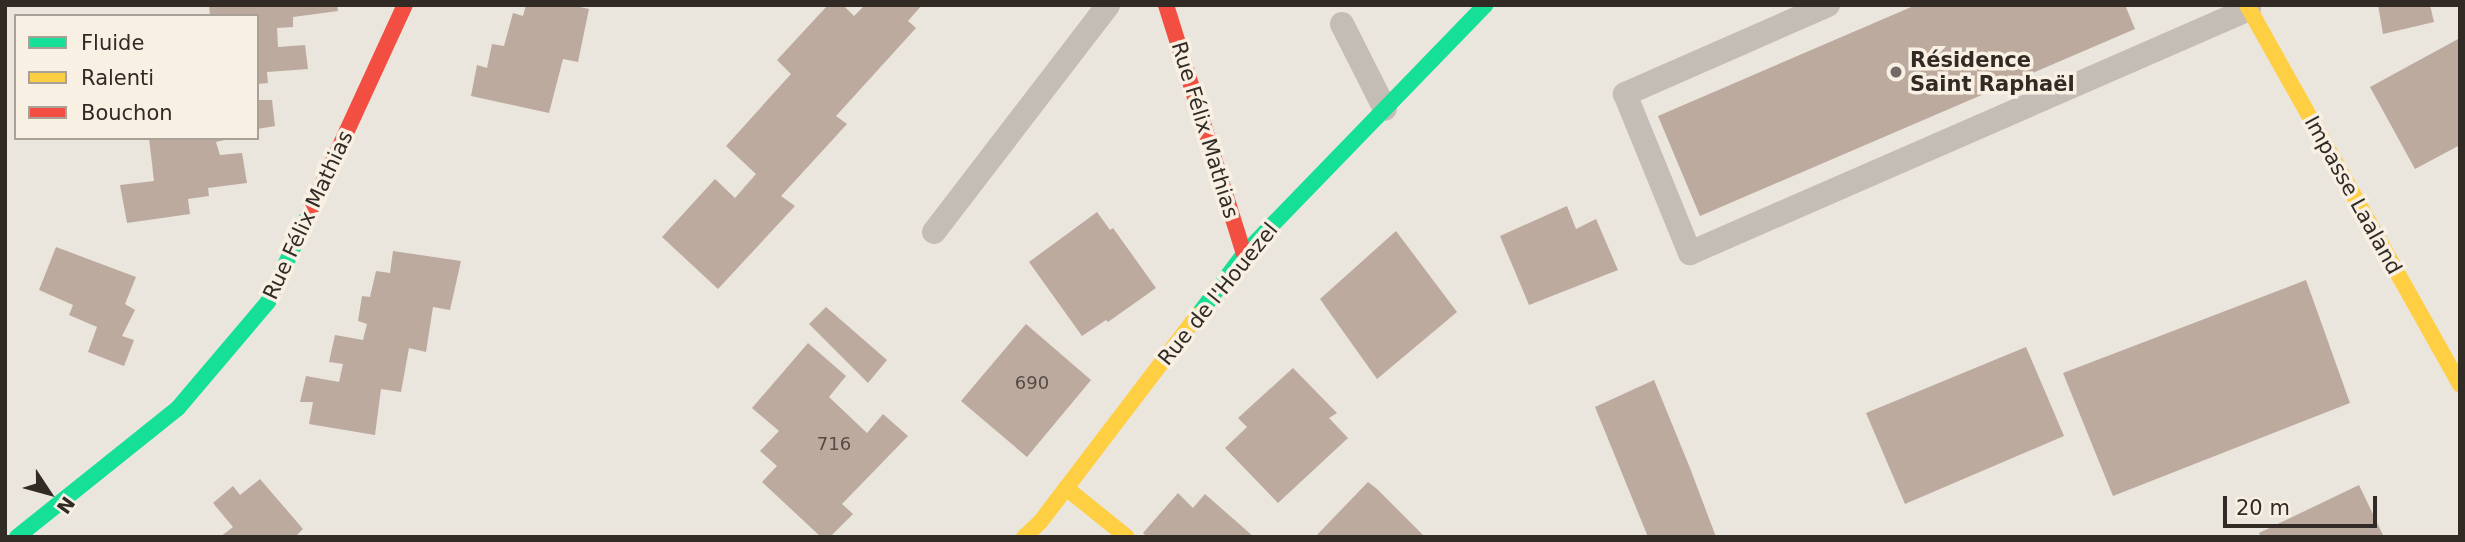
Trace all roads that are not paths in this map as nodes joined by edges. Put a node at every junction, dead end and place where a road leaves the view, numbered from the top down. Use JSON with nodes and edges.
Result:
{"nodes":[{"id":1,"x":405,"y":5,"type":"edge"},
{"id":2,"x":1108,"y":5,"type":"edge"},
{"id":3,"x":1166,"y":5,"type":"edge"},
{"id":4,"x":1485,"y":5,"type":"edge"},
{"id":5,"x":1828,"y":5,"type":"edge"},
{"id":6,"x":2248,"y":7,"type":"edge"},
{"id":7,"x":1342,"y":24,"type":"dead end"},
{"id":8,"x":1385,"y":109,"type":"junction"},
{"id":9,"x":934,"y":232,"type":"dead end"},
{"id":10,"x":1244,"y":254,"type":"junction"},
{"id":11,"x":2460,"y":384,"type":"edge"},
{"id":12,"x":1066,"y":488,"type":"junction"},
{"id":13,"x":17,"y":537,"type":"edge"},
{"id":14,"x":1024,"y":537,"type":"edge"},
{"id":15,"x":1128,"y":537,"type":"edge"}],
"edges":[{"from":1,"to":13,"type":"street","name":"Rue Félix Mathias"},
{"from":2,"to":9,"type":"lane"},
{"from":3,"to":10,"type":"street","name":"Rue Félix Mathias"},
{"from":4,"to":8,"type":"street","name":"Rue de l'Houezel"},
{"from":5,"to":6,"type":"lane"},
{"from":6,"to":11,"type":"street","name":"Impasse Laaland"},
{"from":7,"to":8,"type":"lane"},
{"from":8,"to":10,"type":"street","name":"Rue de l'Houezel"},
{"from":10,"to":12,"type":"street","name":"Rue de l'Houezel"},
{"from":12,"to":14,"type":"street","name":"Rue de l'Houezel"},
{"from":12,"to":15,"type":"street"}]}
